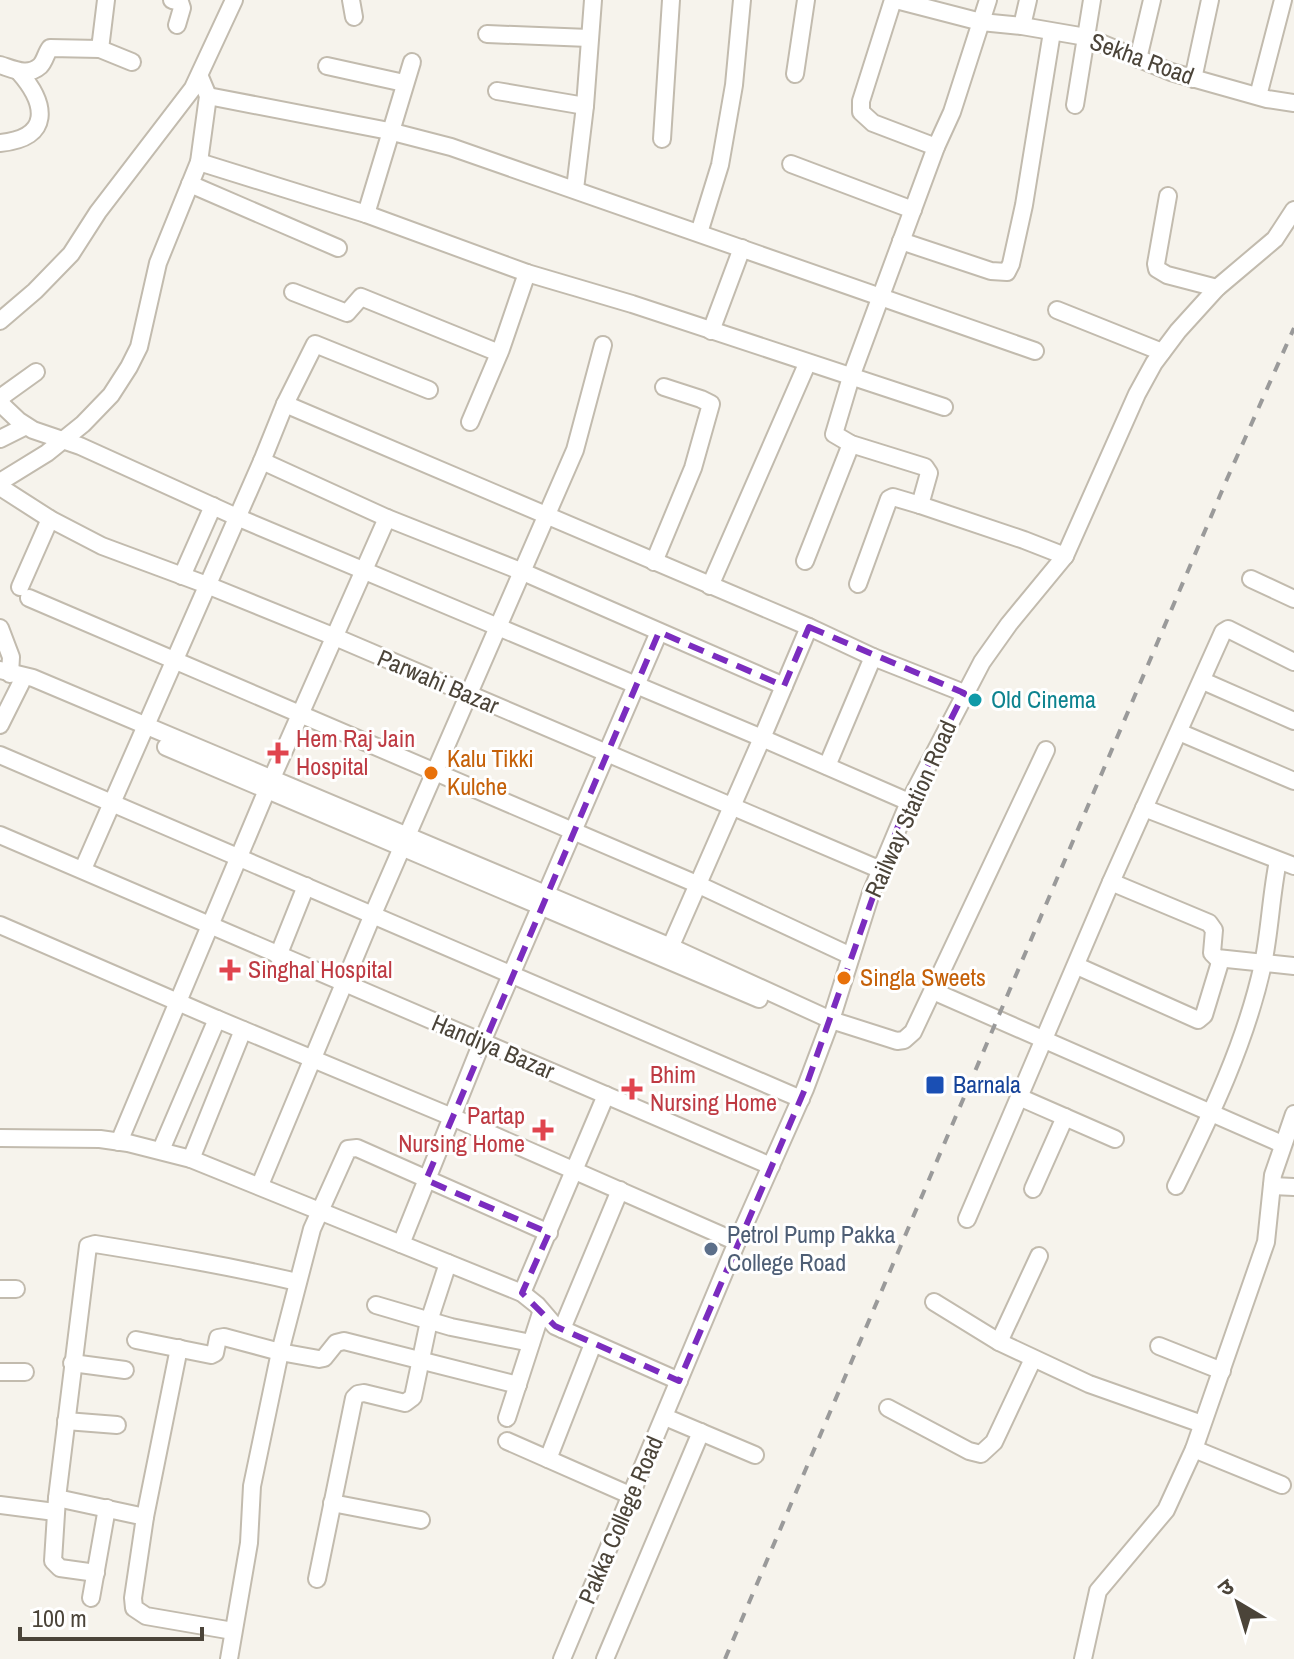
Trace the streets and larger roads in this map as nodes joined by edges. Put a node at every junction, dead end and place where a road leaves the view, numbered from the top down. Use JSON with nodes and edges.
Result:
{"nodes":[{"id":1,"x":106,"y":0,"type":"edge"},
{"id":2,"x":172,"y":0,"type":"edge"},
{"id":3,"x":234,"y":0,"type":"edge"},
{"id":4,"x":593,"y":0,"type":"edge"},
{"id":5,"x":671,"y":0,"type":"edge"},
{"id":6,"x":742,"y":0,"type":"edge"},
{"id":7,"x":806,"y":0,"type":"edge"},
{"id":8,"x":988,"y":0,"type":"edge"},
{"id":9,"x":1028,"y":0,"type":"edge"},
{"id":10,"x":1092,"y":0,"type":"edge"},
{"id":11,"x":1152,"y":0,"type":"edge"},
{"id":12,"x":1210,"y":0,"type":"edge"},
{"id":13,"x":1283,"y":0,"type":"edge"},
{"id":14,"x":902,"y":1,"type":"edge"},
{"id":15,"x":981,"y":22,"type":"junction"},
{"id":16,"x":177,"y":25,"type":"dead end"},
{"id":17,"x":1022,"y":26,"type":"junction"},
{"id":18,"x":1052,"y":32,"type":"junction"},
{"id":19,"x":487,"y":34,"type":"dead end"},
{"id":20,"x":1086,"y":37,"type":"junction"},
{"id":21,"x":589,"y":38,"type":"junction"},
{"id":22,"x":100,"y":49,"type":"junction"},
{"id":23,"x":1138,"y":59,"type":"junction"},
{"id":24,"x":132,"y":62,"type":"dead end"},
{"id":25,"x":412,"y":62,"type":"dead end"},
{"id":26,"x":0,"y":65,"type":"edge"},
{"id":27,"x":327,"y":66,"type":"dead end"},
{"id":28,"x":19,"y":72,"type":"junction"},
{"id":29,"x":795,"y":74,"type":"dead end"},
{"id":30,"x":200,"y":77,"type":"junction"},
{"id":31,"x":1193,"y":79,"type":"junction"},
{"id":32,"x":404,"y":83,"type":"junction"},
{"id":33,"x":497,"y":91,"type":"dead end"},
{"id":34,"x":208,"y":96,"type":"junction"},
{"id":35,"x":1258,"y":96,"type":"junction"},
{"id":36,"x":1294,"y":103,"type":"edge"},
{"id":37,"x":1075,"y":105,"type":"dead end"},
{"id":38,"x":585,"y":106,"type":"junction"},
{"id":39,"x":389,"y":131,"type":"junction"},
{"id":40,"x":662,"y":139,"type":"dead end"},
{"id":41,"x":0,"y":143,"type":"edge"},
{"id":42,"x":936,"y":147,"type":"junction"},
{"id":43,"x":199,"y":162,"type":"junction"},
{"id":44,"x":791,"y":164,"type":"dead end"},
{"id":45,"x":190,"y":184,"type":"junction"},
{"id":46,"x":575,"y":189,"type":"junction"},
{"id":47,"x":1168,"y":196,"type":"dead end"},
{"id":48,"x":913,"y":210,"type":"junction"},
{"id":49,"x":1294,"y":210,"type":"edge"},
{"id":50,"x":366,"y":214,"type":"junction"},
{"id":51,"x":699,"y":233,"type":"junction"},
{"id":52,"x":901,"y":241,"type":"junction"},
{"id":53,"x":338,"y":248,"type":"dead end"},
{"id":54,"x":742,"y":248,"type":"junction"},
{"id":55,"x":527,"y":273,"type":"junction"},
{"id":56,"x":1217,"y":288,"type":"junction"},
{"id":57,"x":293,"y":292,"type":"dead end"},
{"id":58,"x":881,"y":298,"type":"junction"},
{"id":59,"x":1057,"y":310,"type":"dead end"},
{"id":60,"x":0,"y":321,"type":"edge"},
{"id":61,"x":711,"y":331,"type":"junction"},
{"id":62,"x":603,"y":345,"type":"dead end"},
{"id":63,"x":1035,"y":351,"type":"dead end"},
{"id":64,"x":1162,"y":352,"type":"junction"},
{"id":65,"x":499,"y":353,"type":"junction"},
{"id":66,"x":807,"y":364,"type":"junction"},
{"id":67,"x":36,"y":372,"type":"dead end"},
{"id":68,"x":851,"y":377,"type":"junction"},
{"id":69,"x":664,"y":387,"type":"dead end"},
{"id":70,"x":429,"y":390,"type":"dead end"},
{"id":71,"x":0,"y":402,"type":"edge"},
{"id":72,"x":285,"y":404,"type":"junction"},
{"id":73,"x":944,"y":407,"type":"dead end"},
{"id":74,"x":470,"y":422,"type":"dead end"},
{"id":75,"x":26,"y":426,"type":"junction"},
{"id":76,"x":0,"y":439,"type":"edge"},
{"id":77,"x":64,"y":441,"type":"junction"},
{"id":78,"x":851,"y":444,"type":"junction"},
{"id":79,"x":262,"y":461,"type":"junction"},
{"id":80,"x":0,"y":484,"type":"edge"},
{"id":81,"x":920,"y":505,"type":"junction"},
{"id":82,"x":213,"y":506,"type":"junction"},
{"id":83,"x":546,"y":516,"type":"junction"},
{"id":84,"x":239,"y":518,"type":"junction"},
{"id":85,"x":387,"y":518,"type":"junction"},
{"id":86,"x":50,"y":519,"type":"junction"},
{"id":87,"x":1065,"y":556,"type":"junction"},
{"id":88,"x":805,"y":561,"type":"dead end"},
{"id":89,"x":654,"y":562,"type":"junction"},
{"id":90,"x":363,"y":570,"type":"junction"},
{"id":91,"x":523,"y":572,"type":"junction"},
{"id":92,"x":182,"y":576,"type":"junction"},
{"id":93,"x":1251,"y":579,"type":"dead end"},
{"id":94,"x":858,"y":584,"type":"dead end"},
{"id":95,"x":207,"y":585,"type":"junction"},
{"id":96,"x":710,"y":586,"type":"junction"},
{"id":97,"x":1294,"y":599,"type":"edge"},
{"id":98,"x":809,"y":627,"type":"junction"},
{"id":99,"x":0,"y":628,"type":"edge"},
{"id":100,"x":499,"y":628,"type":"junction"},
{"id":101,"x":659,"y":632,"type":"junction"},
{"id":102,"x":335,"y":637,"type":"junction"},
{"id":103,"x":873,"y":657,"type":"junction"},
{"id":104,"x":175,"y":660,"type":"junction"},
{"id":105,"x":1294,"y":662,"type":"edge"},
{"id":106,"x":10,"y":675,"type":"edge"},
{"id":107,"x":1203,"y":681,"type":"junction"},
{"id":108,"x":634,"y":686,"type":"junction"},
{"id":109,"x":784,"y":686,"type":"junction"},
{"id":110,"x":964,"y":693,"type":"junction"},
{"id":111,"x":469,"y":695,"type":"junction"},
{"id":112,"x":301,"y":715,"type":"junction"},
{"id":113,"x":1294,"y":721,"type":"edge"},
{"id":114,"x":0,"y":725,"type":"edge"},
{"id":115,"x":144,"y":732,"type":"junction"},
{"id":116,"x":1179,"y":732,"type":"junction"},
{"id":117,"x":762,"y":738,"type":"junction"},
{"id":118,"x":1046,"y":750,"type":"dead end"},
{"id":119,"x":607,"y":753,"type":"junction"},
{"id":120,"x":0,"y":755,"type":"edge"},
{"id":121,"x":827,"y":766,"type":"junction"},
{"id":122,"x":436,"y":771,"type":"junction"},
{"id":123,"x":1294,"y":781,"type":"edge"},
{"id":124,"x":269,"y":783,"type":"junction"},
{"id":125,"x":909,"y":802,"type":"junction"},
{"id":126,"x":112,"y":803,"type":"junction"},
{"id":127,"x":732,"y":808,"type":"junction"},
{"id":128,"x":1144,"y":808,"type":"junction"},
{"id":129,"x":572,"y":832,"type":"junction"},
{"id":130,"x":0,"y":835,"type":"edge"},
{"id":131,"x":405,"y":841,"type":"junction"},
{"id":132,"x":239,"y":857,"type":"junction"},
{"id":133,"x":1286,"y":863,"type":"edge"},
{"id":134,"x":83,"y":869,"type":"junction"},
{"id":135,"x":881,"y":870,"type":"junction"},
{"id":136,"x":1111,"y":882,"type":"junction"},
{"id":137,"x":699,"y":885,"type":"junction"},
{"id":138,"x":306,"y":886,"type":"junction"},
{"id":139,"x":545,"y":900,"type":"junction"},
{"id":140,"x":373,"y":914,"type":"junction"},
{"id":141,"x":0,"y":925,"type":"edge"},
{"id":142,"x":210,"y":926,"type":"junction"},
{"id":143,"x":668,"y":952,"type":"junction"},
{"id":144,"x":278,"y":956,"type":"junction"},
{"id":145,"x":851,"y":956,"type":"junction"},
{"id":146,"x":1221,"y":959,"type":"junction"},
{"id":147,"x":1263,"y":964,"type":"junction"},
{"id":148,"x":1077,"y":966,"type":"junction"},
{"id":149,"x":1294,"y":966,"type":"edge"},
{"id":150,"x":513,"y":974,"type":"junction"},
{"id":151,"x":343,"y":984,"type":"junction"},
{"id":152,"x":933,"y":991,"type":"junction"},
{"id":153,"x":177,"y":1003,"type":"junction"},
{"id":154,"x":217,"y":1019,"type":"junction"},
{"id":155,"x":829,"y":1024,"type":"junction"},
{"id":156,"x":243,"y":1030,"type":"junction"},
{"id":157,"x":1044,"y":1039,"type":"junction"},
{"id":158,"x":482,"y":1042,"type":"junction"},
{"id":159,"x":312,"y":1060,"type":"junction"},
{"id":160,"x":606,"y":1095,"type":"junction"},
{"id":161,"x":1019,"y":1097,"type":"junction"},
{"id":162,"x":801,"y":1099,"type":"junction"},
{"id":163,"x":1294,"y":1114,"type":"edge"},
{"id":164,"x":1211,"y":1115,"type":"junction"},
{"id":165,"x":452,"y":1117,"type":"junction"},
{"id":166,"x":1065,"y":1117,"type":"junction"},
{"id":167,"x":0,"y":1138,"type":"edge"},
{"id":168,"x":1115,"y":1139,"type":"dead end"},
{"id":169,"x":119,"y":1142,"type":"junction"},
{"id":170,"x":1282,"y":1144,"type":"junction"},
{"id":171,"x":161,"y":1150,"type":"junction"},
{"id":172,"x":191,"y":1159,"type":"junction"},
{"id":173,"x":771,"y":1166,"type":"junction"},
{"id":174,"x":575,"y":1170,"type":"junction"},
{"id":175,"x":426,"y":1180,"type":"junction"},
{"id":176,"x":260,"y":1185,"type":"junction"},
{"id":177,"x":1176,"y":1186,"type":"dead end"},
{"id":178,"x":1272,"y":1186,"type":"junction"},
{"id":179,"x":1294,"y":1187,"type":"edge"},
{"id":180,"x":1033,"y":1189,"type":"dead end"},
{"id":181,"x":620,"y":1190,"type":"junction"},
{"id":182,"x":319,"y":1209,"type":"junction"},
{"id":183,"x":967,"y":1219,"type":"dead end"},
{"id":184,"x":549,"y":1233,"type":"junction"},
{"id":185,"x":737,"y":1242,"type":"junction"},
{"id":186,"x":401,"y":1244,"type":"junction"},
{"id":187,"x":1039,"y":1256,"type":"dead end"},
{"id":188,"x":448,"y":1263,"type":"junction"},
{"id":189,"x":297,"y":1282,"type":"junction"},
{"id":190,"x":522,"y":1293,"type":"junction"},
{"id":191,"x":934,"y":1302,"type":"dead end"},
{"id":192,"x":376,"y":1305,"type":"dead end"},
{"id":193,"x":541,"y":1313,"type":"junction"},
{"id":194,"x":429,"y":1321,"type":"junction"},
{"id":195,"x":562,"y":1329,"type":"junction"},
{"id":196,"x":136,"y":1340,"type":"dead end"},
{"id":197,"x":999,"y":1342,"type":"junction"},
{"id":198,"x":531,"y":1343,"type":"junction"},
{"id":199,"x":593,"y":1344,"type":"junction"},
{"id":200,"x":1159,"y":1346,"type":"dead end"},
{"id":201,"x":179,"y":1348,"type":"junction"},
{"id":202,"x":280,"y":1352,"type":"junction"},
{"id":203,"x":1033,"y":1359,"type":"junction"},
{"id":204,"x":421,"y":1362,"type":"junction"},
{"id":205,"x":72,"y":1363,"type":"junction"},
{"id":206,"x":125,"y":1370,"type":"dead end"},
{"id":207,"x":1222,"y":1371,"type":"junction"},
{"id":208,"x":0,"y":1372,"type":"edge"},
{"id":209,"x":25,"y":1372,"type":"dead end"},
{"id":210,"x":679,"y":1381,"type":"junction"},
{"id":211,"x":518,"y":1385,"type":"junction"},
{"id":212,"x":888,"y":1408,"type":"dead end"},
{"id":213,"x":665,"y":1417,"type":"junction"},
{"id":214,"x":507,"y":1418,"type":"dead end"},
{"id":215,"x":66,"y":1421,"type":"junction"},
{"id":216,"x":1202,"y":1424,"type":"junction"},
{"id":217,"x":117,"y":1425,"type":"dead end"},
{"id":218,"x":701,"y":1432,"type":"junction"},
{"id":219,"x":507,"y":1441,"type":"dead end"},
{"id":220,"x":1194,"y":1449,"type":"junction"},
{"id":221,"x":755,"y":1455,"type":"dead end"},
{"id":222,"x":548,"y":1459,"type":"junction"},
{"id":223,"x":1282,"y":1485,"type":"dead end"},
{"id":224,"x":632,"y":1496,"type":"junction"},
{"id":225,"x":332,"y":1503,"type":"junction"},
{"id":226,"x":0,"y":1505,"type":"edge"},
{"id":227,"x":56,"y":1505,"type":"junction"},
{"id":228,"x":107,"y":1508,"type":"junction"},
{"id":229,"x":145,"y":1517,"type":"junction"},
{"id":230,"x":421,"y":1520,"type":"dead end"},
{"id":231,"x":96,"y":1573,"type":"junction"},
{"id":232,"x":317,"y":1579,"type":"dead end"},
{"id":233,"x":91,"y":1598,"type":"dead end"},
{"id":234,"x":233,"y":1631,"type":"junction"},
{"id":235,"x":229,"y":1659,"type":"edge"},
{"id":236,"x":562,"y":1659,"type":"edge"},
{"id":237,"x":605,"y":1659,"type":"edge"},
{"id":238,"x":1083,"y":1659,"type":"edge"}],
"edges":[{"from":1,"to":22,"type":"street"},
{"from":2,"to":16,"type":"street"},
{"from":3,"to":30,"type":"street"},
{"from":4,"to":21,"type":"street"},
{"from":5,"to":40,"type":"street"},
{"from":6,"to":51,"type":"street"},
{"from":7,"to":29,"type":"street"},
{"from":8,"to":15,"type":"street"},
{"from":9,"to":17,"type":"street"},
{"from":10,"to":20,"type":"street"},
{"from":11,"to":23,"type":"street"},
{"from":12,"to":31,"type":"street"},
{"from":13,"to":35,"type":"street"},
{"from":14,"to":15,"type":"street","name":"Sekha Road"},
{"from":14,"to":42,"type":"street"},
{"from":15,"to":17,"type":"street","name":"Sekha Road"},
{"from":15,"to":42,"type":"street"},
{"from":17,"to":18,"type":"street","name":"Sekha Road"},
{"from":18,"to":20,"type":"street","name":"Sekha Road"},
{"from":18,"to":52,"type":"street"},
{"from":19,"to":21,"type":"street"},
{"from":20,"to":23,"type":"street","name":"Sekha Road"},
{"from":20,"to":37,"type":"street"},
{"from":21,"to":38,"type":"street"},
{"from":22,"to":24,"type":"street"},
{"from":22,"to":28,"type":"street"},
{"from":23,"to":31,"type":"street","name":"Sekha Road"},
{"from":25,"to":32,"type":"street"},
{"from":26,"to":28,"type":"street"},
{"from":27,"to":32,"type":"street"},
{"from":28,"to":41,"type":"street"},
{"from":30,"to":34,"type":"street"},
{"from":30,"to":60,"type":"street"},
{"from":31,"to":35,"type":"street","name":"Sekha Road"},
{"from":32,"to":39,"type":"street"},
{"from":33,"to":38,"type":"street"},
{"from":34,"to":39,"type":"street"},
{"from":34,"to":43,"type":"street"},
{"from":35,"to":36,"type":"street","name":"Sekha Road"},
{"from":38,"to":46,"type":"street"},
{"from":39,"to":46,"type":"street"},
{"from":39,"to":50,"type":"street"},
{"from":42,"to":48,"type":"street"},
{"from":43,"to":45,"type":"street"},
{"from":43,"to":50,"type":"street"},
{"from":44,"to":48,"type":"street"},
{"from":45,"to":53,"type":"street"},
{"from":45,"to":77,"type":"street"},
{"from":46,"to":51,"type":"street"},
{"from":47,"to":56,"type":"street"},
{"from":48,"to":52,"type":"street"},
{"from":49,"to":56,"type":"street","name":"Railway Station Road"},
{"from":50,"to":55,"type":"street"},
{"from":51,"to":54,"type":"street"},
{"from":52,"to":58,"type":"street"},
{"from":54,"to":58,"type":"street"},
{"from":54,"to":61,"type":"street"},
{"from":55,"to":61,"type":"street"},
{"from":55,"to":65,"type":"street"},
{"from":56,"to":64,"type":"street","name":"Railway Station Road"},
{"from":57,"to":65,"type":"street"},
{"from":58,"to":63,"type":"street"},
{"from":58,"to":68,"type":"street"},
{"from":59,"to":64,"type":"street"},
{"from":61,"to":66,"type":"street"},
{"from":62,"to":83,"type":"street"},
{"from":64,"to":87,"type":"street","name":"Railway Station Road"},
{"from":65,"to":74,"type":"street"},
{"from":66,"to":68,"type":"street"},
{"from":66,"to":96,"type":"street"},
{"from":67,"to":71,"type":"street"},
{"from":68,"to":73,"type":"street"},
{"from":68,"to":78,"type":"street"},
{"from":69,"to":89,"type":"street"},
{"from":70,"to":72,"type":"street"},
{"from":71,"to":75,"type":"street"},
{"from":72,"to":79,"type":"street"},
{"from":72,"to":83,"type":"street"},
{"from":75,"to":76,"type":"street"},
{"from":75,"to":77,"type":"street"},
{"from":77,"to":80,"type":"street"},
{"from":77,"to":82,"type":"street"},
{"from":78,"to":81,"type":"street"},
{"from":78,"to":88,"type":"street"},
{"from":79,"to":84,"type":"street"},
{"from":79,"to":85,"type":"street"},
{"from":80,"to":86,"type":"street","name":"Parwahi Bazar"},
{"from":81,"to":87,"type":"street"},
{"from":81,"to":94,"type":"street"},
{"from":82,"to":84,"type":"street"},
{"from":82,"to":92,"type":"street"},
{"from":83,"to":89,"type":"street"},
{"from":83,"to":91,"type":"street"},
{"from":84,"to":90,"type":"street"},
{"from":84,"to":95,"type":"street"},
{"from":85,"to":90,"type":"street"},
{"from":85,"to":91,"type":"street"},
{"from":86,"to":92,"type":"street","name":"Parwahi Bazar"},
{"from":86,"to":104,"type":"street"},
{"from":87,"to":110,"type":"street","name":"Railway Station Road"},
{"from":89,"to":96,"type":"street"},
{"from":90,"to":100,"type":"street"},
{"from":90,"to":102,"type":"street"},
{"from":91,"to":100,"type":"street"},
{"from":91,"to":101,"type":"street"},
{"from":92,"to":95,"type":"street","name":"Parwahi Bazar"},
{"from":93,"to":97,"type":"street"},
{"from":95,"to":102,"type":"street","name":"Parwahi Bazar"},
{"from":95,"to":104,"type":"street"},
{"from":96,"to":98,"type":"street"},
{"from":98,"to":103,"type":"street"},
{"from":98,"to":109,"type":"street"},
{"from":99,"to":106,"type":"street"},
{"from":100,"to":108,"type":"street"},
{"from":100,"to":111,"type":"street"},
{"from":101,"to":108,"type":"street"},
{"from":101,"to":109,"type":"street"},
{"from":102,"to":111,"type":"street","name":"Parwahi Bazar"},
{"from":102,"to":112,"type":"street"},
{"from":103,"to":110,"type":"street"},
{"from":103,"to":121,"type":"street"},
{"from":104,"to":112,"type":"street"},
{"from":104,"to":115,"type":"street"},
{"from":105,"to":107,"type":"street"},
{"from":106,"to":114,"type":"street"},
{"from":106,"to":115,"type":"street"},
{"from":107,"to":113,"type":"street"},
{"from":107,"to":116,"type":"street"},
{"from":108,"to":117,"type":"street"},
{"from":108,"to":119,"type":"street"},
{"from":109,"to":117,"type":"street"},
{"from":110,"to":125,"type":"street","name":"Railway Station Road"},
{"from":111,"to":119,"type":"street","name":"Parwahi Bazar"},
{"from":111,"to":122,"type":"street"},
{"from":112,"to":122,"type":"street"},
{"from":112,"to":124,"type":"street"},
{"from":115,"to":124,"type":"street"},
{"from":115,"to":126,"type":"street"},
{"from":116,"to":123,"type":"street"},
{"from":116,"to":128,"type":"street"},
{"from":117,"to":121,"type":"street"},
{"from":117,"to":127,"type":"street"},
{"from":118,"to":152,"type":"street"},
{"from":119,"to":127,"type":"street","name":"Parwahi Bazar"},
{"from":119,"to":129,"type":"street"},
{"from":120,"to":126,"type":"street"},
{"from":121,"to":125,"type":"street"},
{"from":122,"to":129,"type":"street"},
{"from":122,"to":131,"type":"street"},
{"from":124,"to":131,"type":"street"},
{"from":124,"to":132,"type":"street"},
{"from":125,"to":135,"type":"street","name":"Railway Station Road"},
{"from":126,"to":132,"type":"street"},
{"from":126,"to":134,"type":"street"},
{"from":127,"to":135,"type":"street","name":"Parwahi Bazar"},
{"from":127,"to":137,"type":"street"},
{"from":128,"to":133,"type":"street"},
{"from":128,"to":136,"type":"street"},
{"from":129,"to":137,"type":"street"},
{"from":129,"to":139,"type":"street"},
{"from":130,"to":134,"type":"street","name":"Handiya Bazar"},
{"from":131,"to":139,"type":"street"},
{"from":131,"to":140,"type":"street"},
{"from":132,"to":138,"type":"street"},
{"from":132,"to":142,"type":"street"},
{"from":133,"to":147,"type":"street"},
{"from":134,"to":142,"type":"street","name":"Handiya Bazar"},
{"from":135,"to":145,"type":"street","name":"Railway Station Road"},
{"from":136,"to":146,"type":"street"},
{"from":136,"to":148,"type":"street"},
{"from":137,"to":143,"type":"street"},
{"from":137,"to":145,"type":"street"},
{"from":138,"to":140,"type":"street"},
{"from":138,"to":144,"type":"street"},
{"from":139,"to":143,"type":"street"},
{"from":139,"to":150,"type":"street"},
{"from":140,"to":150,"type":"street"},
{"from":140,"to":151,"type":"street"},
{"from":141,"to":153,"type":"street"},
{"from":142,"to":144,"type":"street","name":"Handiya Bazar"},
{"from":142,"to":153,"type":"street"},
{"from":143,"to":155,"type":"street"},
{"from":144,"to":151,"type":"street","name":"Handiya Bazar"},
{"from":145,"to":155,"type":"street","name":"Railway Station Road"},
{"from":146,"to":147,"type":"street"},
{"from":146,"to":148,"type":"street"},
{"from":147,"to":149,"type":"street"},
{"from":147,"to":164,"type":"street"},
{"from":148,"to":157,"type":"street"},
{"from":150,"to":158,"type":"street"},
{"from":150,"to":162,"type":"street"},
{"from":151,"to":158,"type":"street","name":"Handiya Bazar"},
{"from":151,"to":159,"type":"street"},
{"from":152,"to":155,"type":"street"},
{"from":152,"to":157,"type":"street"},
{"from":153,"to":154,"type":"street"},
{"from":153,"to":169,"type":"street"},
{"from":154,"to":156,"type":"street"},
{"from":154,"to":171,"type":"street"},
{"from":155,"to":162,"type":"street","name":"Railway Station Road"},
{"from":156,"to":159,"type":"street"},
{"from":156,"to":172,"type":"street"},
{"from":157,"to":161,"type":"street"},
{"from":157,"to":164,"type":"street"},
{"from":158,"to":160,"type":"street","name":"Handiya Bazar"},
{"from":158,"to":165,"type":"street"},
{"from":159,"to":165,"type":"street"},
{"from":159,"to":176,"type":"street"},
{"from":160,"to":173,"type":"street","name":"Handiya Bazar"},
{"from":160,"to":174,"type":"street"},
{"from":161,"to":166,"type":"street"},
{"from":161,"to":183,"type":"street"},
{"from":162,"to":173,"type":"street","name":"Railway Station Road"},
{"from":163,"to":170,"type":"street"},
{"from":164,"to":170,"type":"street"},
{"from":164,"to":177,"type":"street"},
{"from":165,"to":174,"type":"street"},
{"from":165,"to":175,"type":"street"},
{"from":166,"to":168,"type":"street"},
{"from":166,"to":180,"type":"street"},
{"from":167,"to":169,"type":"street"},
{"from":169,"to":171,"type":"street"},
{"from":170,"to":178,"type":"street"},
{"from":171,"to":172,"type":"street"},
{"from":172,"to":176,"type":"street"},
{"from":173,"to":185,"type":"street"},
{"from":174,"to":181,"type":"street"},
{"from":174,"to":184,"type":"street"},
{"from":175,"to":182,"type":"street"},
{"from":175,"to":184,"type":"street"},
{"from":175,"to":186,"type":"street"},
{"from":176,"to":182,"type":"street"},
{"from":178,"to":179,"type":"street"},
{"from":178,"to":207,"type":"street"},
{"from":181,"to":185,"type":"street"},
{"from":181,"to":195,"type":"street"},
{"from":182,"to":186,"type":"street"},
{"from":182,"to":189,"type":"street"},
{"from":184,"to":190,"type":"street"},
{"from":185,"to":210,"type":"street"},
{"from":186,"to":188,"type":"street"},
{"from":187,"to":197,"type":"street"},
{"from":188,"to":190,"type":"street"},
{"from":188,"to":194,"type":"street"},
{"from":189,"to":202,"type":"street"},
{"from":189,"to":205,"type":"street"},
{"from":190,"to":193,"type":"street"},
{"from":191,"to":197,"type":"street"},
{"from":192,"to":194,"type":"street"},
{"from":193,"to":195,"type":"street"},
{"from":193,"to":198,"type":"street"},
{"from":194,"to":198,"type":"street"},
{"from":194,"to":204,"type":"street"},
{"from":195,"to":199,"type":"street"},
{"from":196,"to":201,"type":"street"},
{"from":197,"to":203,"type":"street"},
{"from":198,"to":211,"type":"street"},
{"from":199,"to":210,"type":"street"},
{"from":199,"to":222,"type":"street"},
{"from":200,"to":207,"type":"street"},
{"from":201,"to":202,"type":"street"},
{"from":201,"to":229,"type":"street"},
{"from":202,"to":204,"type":"street"},
{"from":202,"to":234,"type":"street"},
{"from":203,"to":212,"type":"street"},
{"from":203,"to":216,"type":"street"},
{"from":204,"to":211,"type":"street"},
{"from":204,"to":225,"type":"street"},
{"from":205,"to":206,"type":"street"},
{"from":205,"to":215,"type":"street"},
{"from":207,"to":216,"type":"street"},
{"from":208,"to":209,"type":"street"},
{"from":210,"to":213,"type":"street","name":"Pakka College Road"},
{"from":211,"to":214,"type":"street"},
{"from":213,"to":218,"type":"street"},
{"from":213,"to":224,"type":"street","name":"Pakka College Road"},
{"from":215,"to":217,"type":"street"},
{"from":215,"to":227,"type":"street"},
{"from":216,"to":220,"type":"street"},
{"from":218,"to":221,"type":"street"},
{"from":218,"to":237,"type":"street"},
{"from":219,"to":222,"type":"street"},
{"from":220,"to":223,"type":"street"},
{"from":220,"to":238,"type":"street"},
{"from":222,"to":224,"type":"street"},
{"from":224,"to":236,"type":"street","name":"Pakka College Road"},
{"from":225,"to":230,"type":"street"},
{"from":225,"to":232,"type":"street"},
{"from":226,"to":227,"type":"street"},
{"from":227,"to":228,"type":"street"},
{"from":227,"to":231,"type":"street"},
{"from":228,"to":229,"type":"street"},
{"from":228,"to":231,"type":"street"},
{"from":229,"to":234,"type":"street"},
{"from":231,"to":233,"type":"street"},
{"from":234,"to":235,"type":"street"}]}
